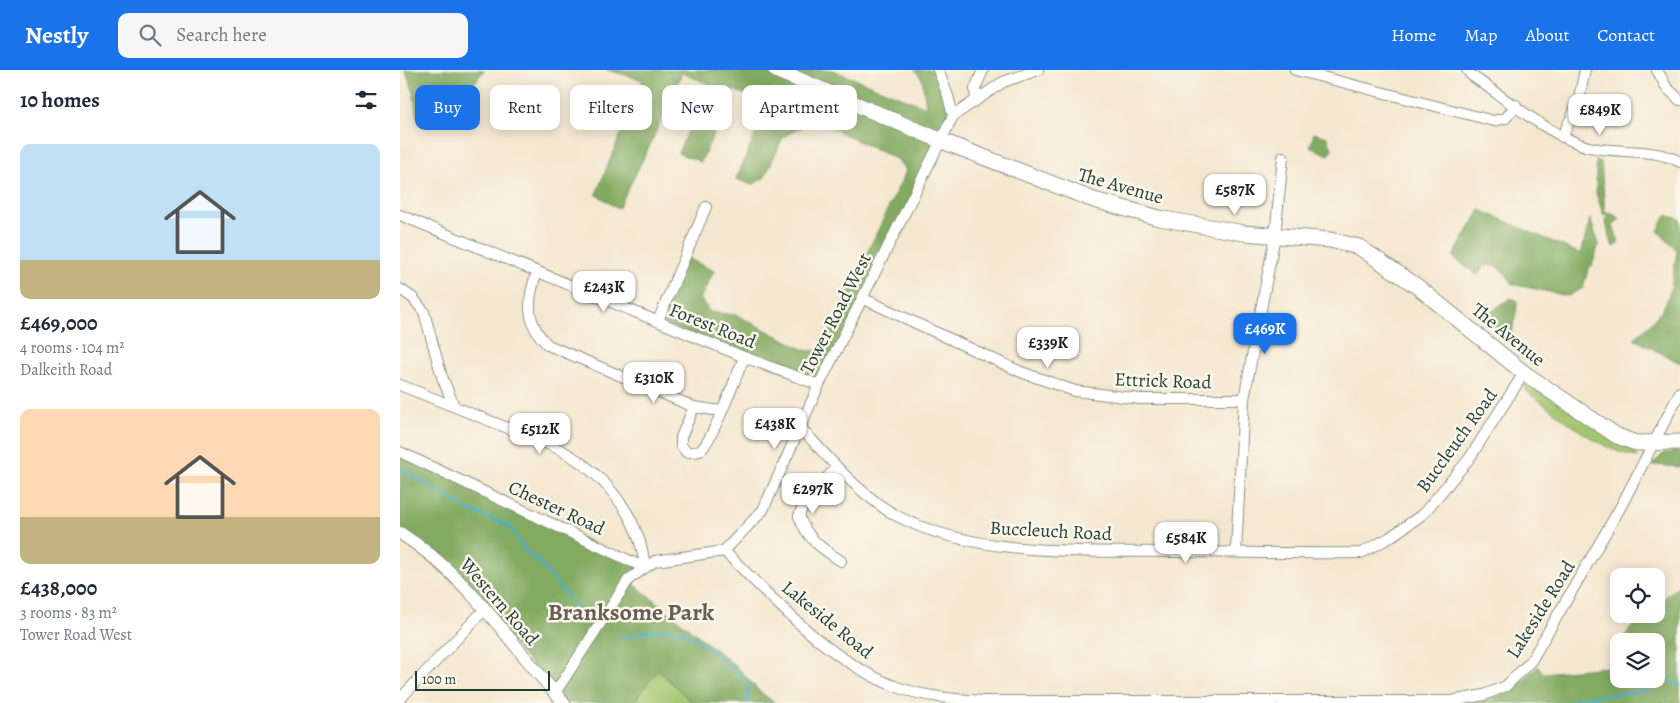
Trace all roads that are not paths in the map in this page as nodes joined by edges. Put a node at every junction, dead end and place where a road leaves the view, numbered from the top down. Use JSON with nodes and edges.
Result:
{"nodes":[{"id":1,"x":776,"y":70,"type":"edge"},
{"id":2,"x":938,"y":70,"type":"edge"},
{"id":3,"x":983,"y":70,"type":"edge"},
{"id":4,"x":1038,"y":70,"type":"edge"},
{"id":5,"x":1295,"y":70,"type":"edge"},
{"id":6,"x":1467,"y":70,"type":"edge"},
{"id":7,"x":1586,"y":70,"type":"edge"},
{"id":8,"x":1657,"y":70,"type":"edge"},
{"id":9,"x":976,"y":99,"type":"junction"},
{"id":10,"x":1680,"y":100,"type":"edge"},
{"id":11,"x":1516,"y":105,"type":"junction"},
{"id":12,"x":953,"y":116,"type":"junction"},
{"id":13,"x":1562,"y":137,"type":"junction"},
{"id":14,"x":942,"y":141,"type":"junction"},
{"id":15,"x":1283,"y":157,"type":"dead end"},
{"id":16,"x":1680,"y":162,"type":"edge"},
{"id":17,"x":706,"y":207,"type":"dead end"},
{"id":18,"x":400,"y":216,"type":"edge"},
{"id":19,"x":1275,"y":236,"type":"junction"},
{"id":20,"x":537,"y":272,"type":"junction"},
{"id":21,"x":400,"y":289,"type":"edge"},
{"id":22,"x":862,"y":298,"type":"junction"},
{"id":23,"x":658,"y":321,"type":"junction"},
{"id":24,"x":744,"y":357,"type":"junction"},
{"id":25,"x":1524,"y":373,"type":"junction"},
{"id":26,"x":400,"y":385,"type":"edge"},
{"id":27,"x":819,"y":385,"type":"junction"},
{"id":28,"x":1680,"y":392,"type":"edge"},
{"id":29,"x":1244,"y":399,"type":"junction"},
{"id":30,"x":454,"y":406,"type":"junction"},
{"id":31,"x":694,"y":407,"type":"junction"},
{"id":32,"x":721,"y":410,"type":"junction"},
{"id":33,"x":800,"y":427,"type":"junction"},
{"id":34,"x":1680,"y":442,"type":"edge"},
{"id":35,"x":1652,"y":444,"type":"junction"},
{"id":36,"x":400,"y":452,"type":"edge"},
{"id":37,"x":837,"y":467,"type":"junction"},
{"id":38,"x":400,"y":533,"type":"edge"},
{"id":39,"x":724,"y":551,"type":"junction"},
{"id":40,"x":1236,"y":552,"type":"junction"},
{"id":41,"x":841,"y":561,"type":"dead end"},
{"id":42,"x":645,"y":568,"type":"junction"},
{"id":43,"x":484,"y":610,"type":"junction"},
{"id":44,"x":555,"y":693,"type":"junction"},
{"id":45,"x":400,"y":699,"type":"edge"},
{"id":46,"x":564,"y":703,"type":"edge"}],
"edges":[{"from":1,"to":14,"type":"main road","name":"The Avenue"},
{"from":2,"to":12,"type":"street"},
{"from":3,"to":9,"type":"street"},
{"from":4,"to":9,"type":"street"},
{"from":5,"to":11,"type":"street"},
{"from":6,"to":11,"type":"street"},
{"from":7,"to":13,"type":"street"},
{"from":8,"to":10,"type":"street"},
{"from":9,"to":12,"type":"street"},
{"from":11,"to":13,"type":"street"},
{"from":12,"to":14,"type":"street","name":"Tower Road West"},
{"from":13,"to":16,"type":"street"},
{"from":14,"to":19,"type":"main road","name":"The Avenue"},
{"from":14,"to":22,"type":"street","name":"Tower Road West"},
{"from":15,"to":19,"type":"street"},
{"from":17,"to":23,"type":"street"},
{"from":18,"to":20,"type":"street","name":"Forest Road"},
{"from":19,"to":25,"type":"main road","name":"The Avenue"},
{"from":19,"to":29,"type":"street"},
{"from":20,"to":23,"type":"street","name":"Forest Road"},
{"from":20,"to":31,"type":"street"},
{"from":21,"to":30,"type":"street"},
{"from":22,"to":27,"type":"street","name":"Tower Road West"},
{"from":22,"to":29,"type":"street","name":"Ettrick Road"},
{"from":23,"to":24,"type":"street","name":"Forest Road"},
{"from":24,"to":27,"type":"street","name":"Forest Road"},
{"from":24,"to":32,"type":"street"},
{"from":25,"to":35,"type":"main road","name":"The Avenue"},
{"from":25,"to":40,"type":"street","name":"Buccleuch Road"},
{"from":26,"to":30,"type":"street"},
{"from":27,"to":33,"type":"street","name":"Tower Road West"},
{"from":28,"to":35,"type":"street","name":"Lakeside Road"},
{"from":29,"to":40,"type":"street"},
{"from":30,"to":42,"type":"street"},
{"from":31,"to":32,"type":"street"},
{"from":31,"to":32,"type":"street"},
{"from":33,"to":37,"type":"street","name":"Buccleuch Road"},
{"from":33,"to":39,"type":"street","name":"Tower Road West"},
{"from":34,"to":35,"type":"main road","name":"The Avenue"},
{"from":35,"to":39,"type":"street","name":"Lakeside Road"},
{"from":36,"to":42,"type":"street","name":"Chester Road"},
{"from":37,"to":40,"type":"street","name":"Buccleuch Road"},
{"from":37,"to":41,"type":"street"},
{"from":38,"to":43,"type":"street","name":"Western Road"},
{"from":39,"to":42,"type":"street"},
{"from":42,"to":44,"type":"street"},
{"from":43,"to":44,"type":"street","name":"Western Road"},
{"from":43,"to":45,"type":"street"},
{"from":44,"to":46,"type":"street","name":"Western Road"}]}
